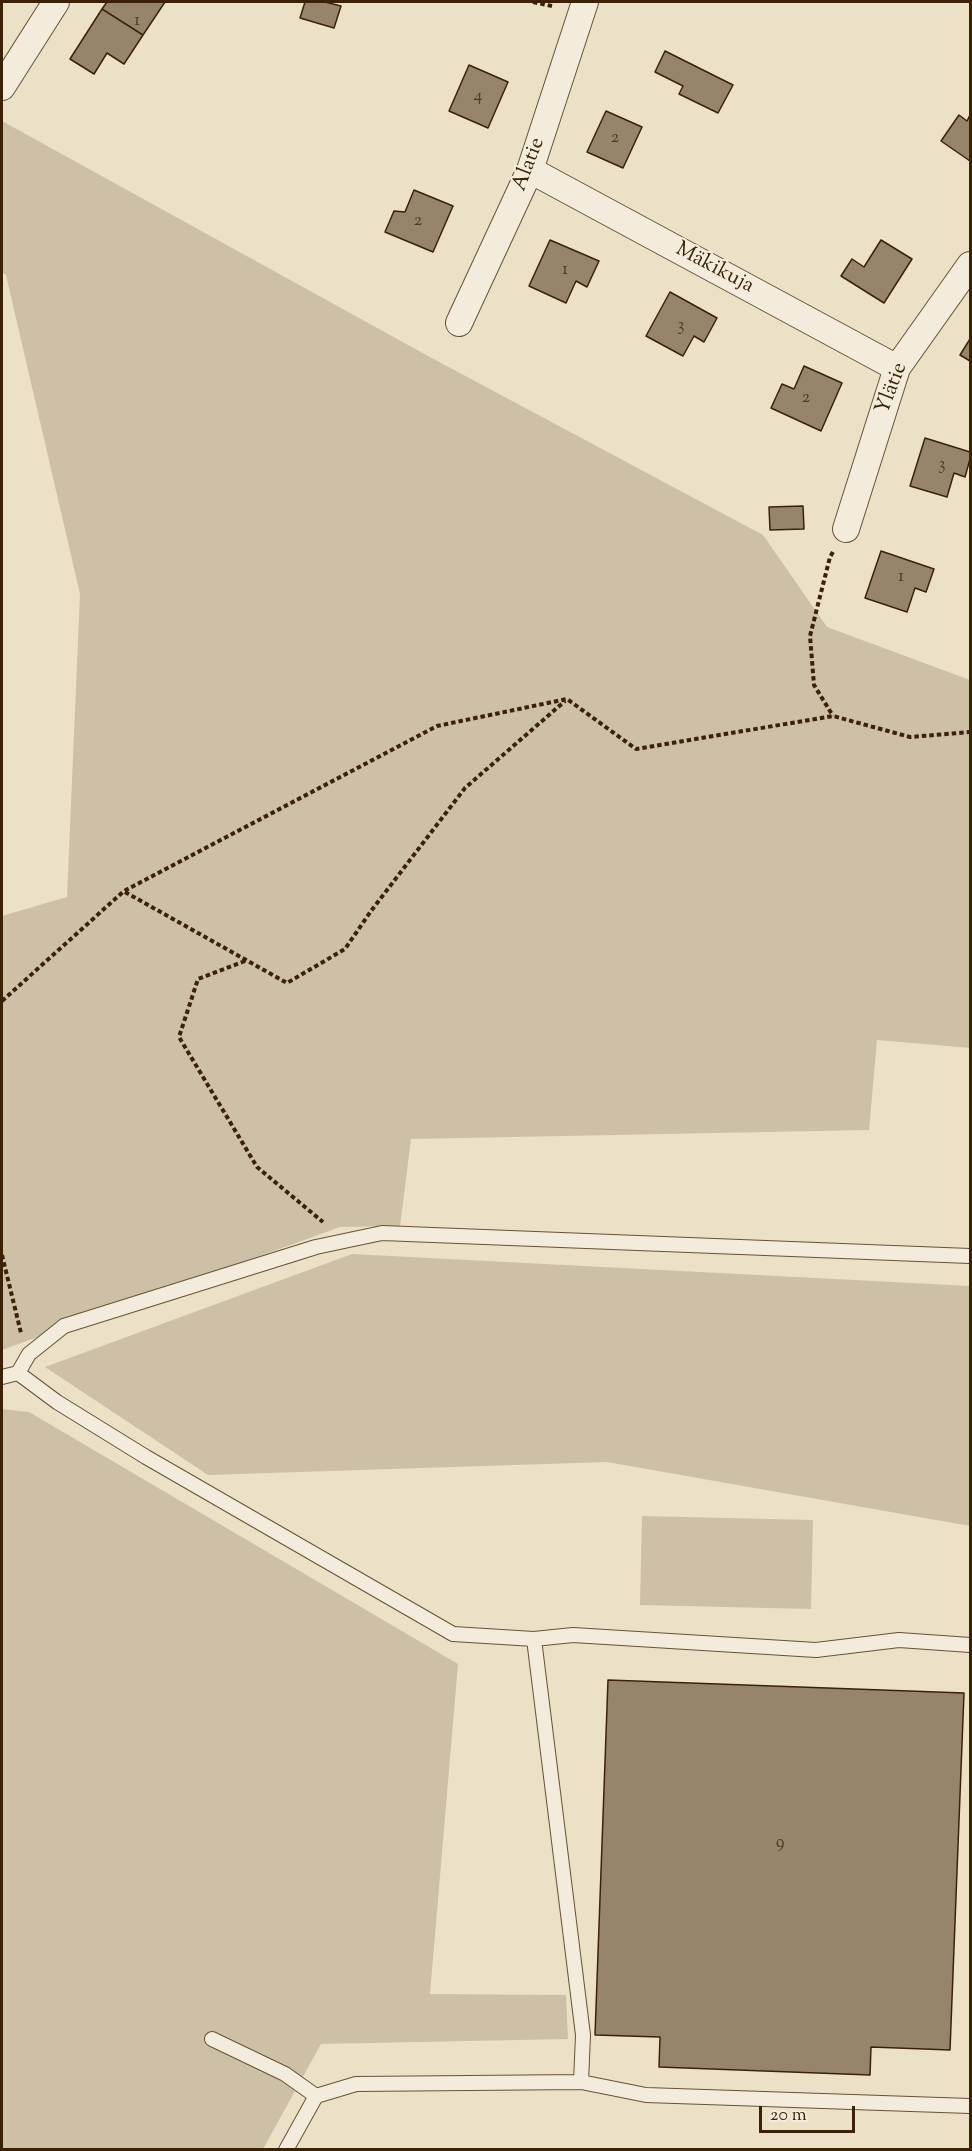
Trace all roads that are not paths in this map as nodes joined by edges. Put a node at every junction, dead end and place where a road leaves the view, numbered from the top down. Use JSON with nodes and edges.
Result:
{"nodes":[{"id":1,"x":56,"y":2,"type":"edge"},
{"id":2,"x":585,"y":2,"type":"edge"},
{"id":3,"x":2,"y":87,"type":"edge"},
{"id":4,"x":530,"y":170,"type":"junction"},
{"id":5,"x":970,"y":265,"type":"edge"},
{"id":6,"x":459,"y":323,"type":"dead end"},
{"id":7,"x":897,"y":368,"type":"junction"},
{"id":8,"x":846,"y":529,"type":"road end"},
{"id":9,"x":970,"y":1256,"type":"edge"},
{"id":10,"x":18,"y":1373,"type":"junction"},
{"id":11,"x":2,"y":1377,"type":"edge"},
{"id":12,"x":534,"y":1639,"type":"junction"},
{"id":13,"x":970,"y":1645,"type":"edge"},
{"id":14,"x":212,"y":2039,"type":"dead end"},
{"id":15,"x":581,"y":2082,"type":"junction"},
{"id":16,"x":316,"y":2096,"type":"junction"},
{"id":17,"x":970,"y":2106,"type":"edge"},
{"id":18,"x":286,"y":2150,"type":"edge"}],
"edges":[{"from":1,"to":3,"type":"street"},
{"from":2,"to":4,"type":"street","name":"Alatie"},
{"from":4,"to":6,"type":"street","name":"Alatie"},
{"from":4,"to":7,"type":"street","name":"Mäkikuja"},
{"from":5,"to":7,"type":"street","name":"Ylätie"},
{"from":7,"to":8,"type":"street","name":"Ylätie"},
{"from":9,"to":10,"type":"lane"},
{"from":10,"to":11,"type":"lane"},
{"from":10,"to":12,"type":"lane"},
{"from":12,"to":13,"type":"lane"},
{"from":12,"to":15,"type":"lane"},
{"from":14,"to":16,"type":"lane"},
{"from":15,"to":16,"type":"lane"},
{"from":15,"to":17,"type":"lane"},
{"from":16,"to":18,"type":"lane"}]}
